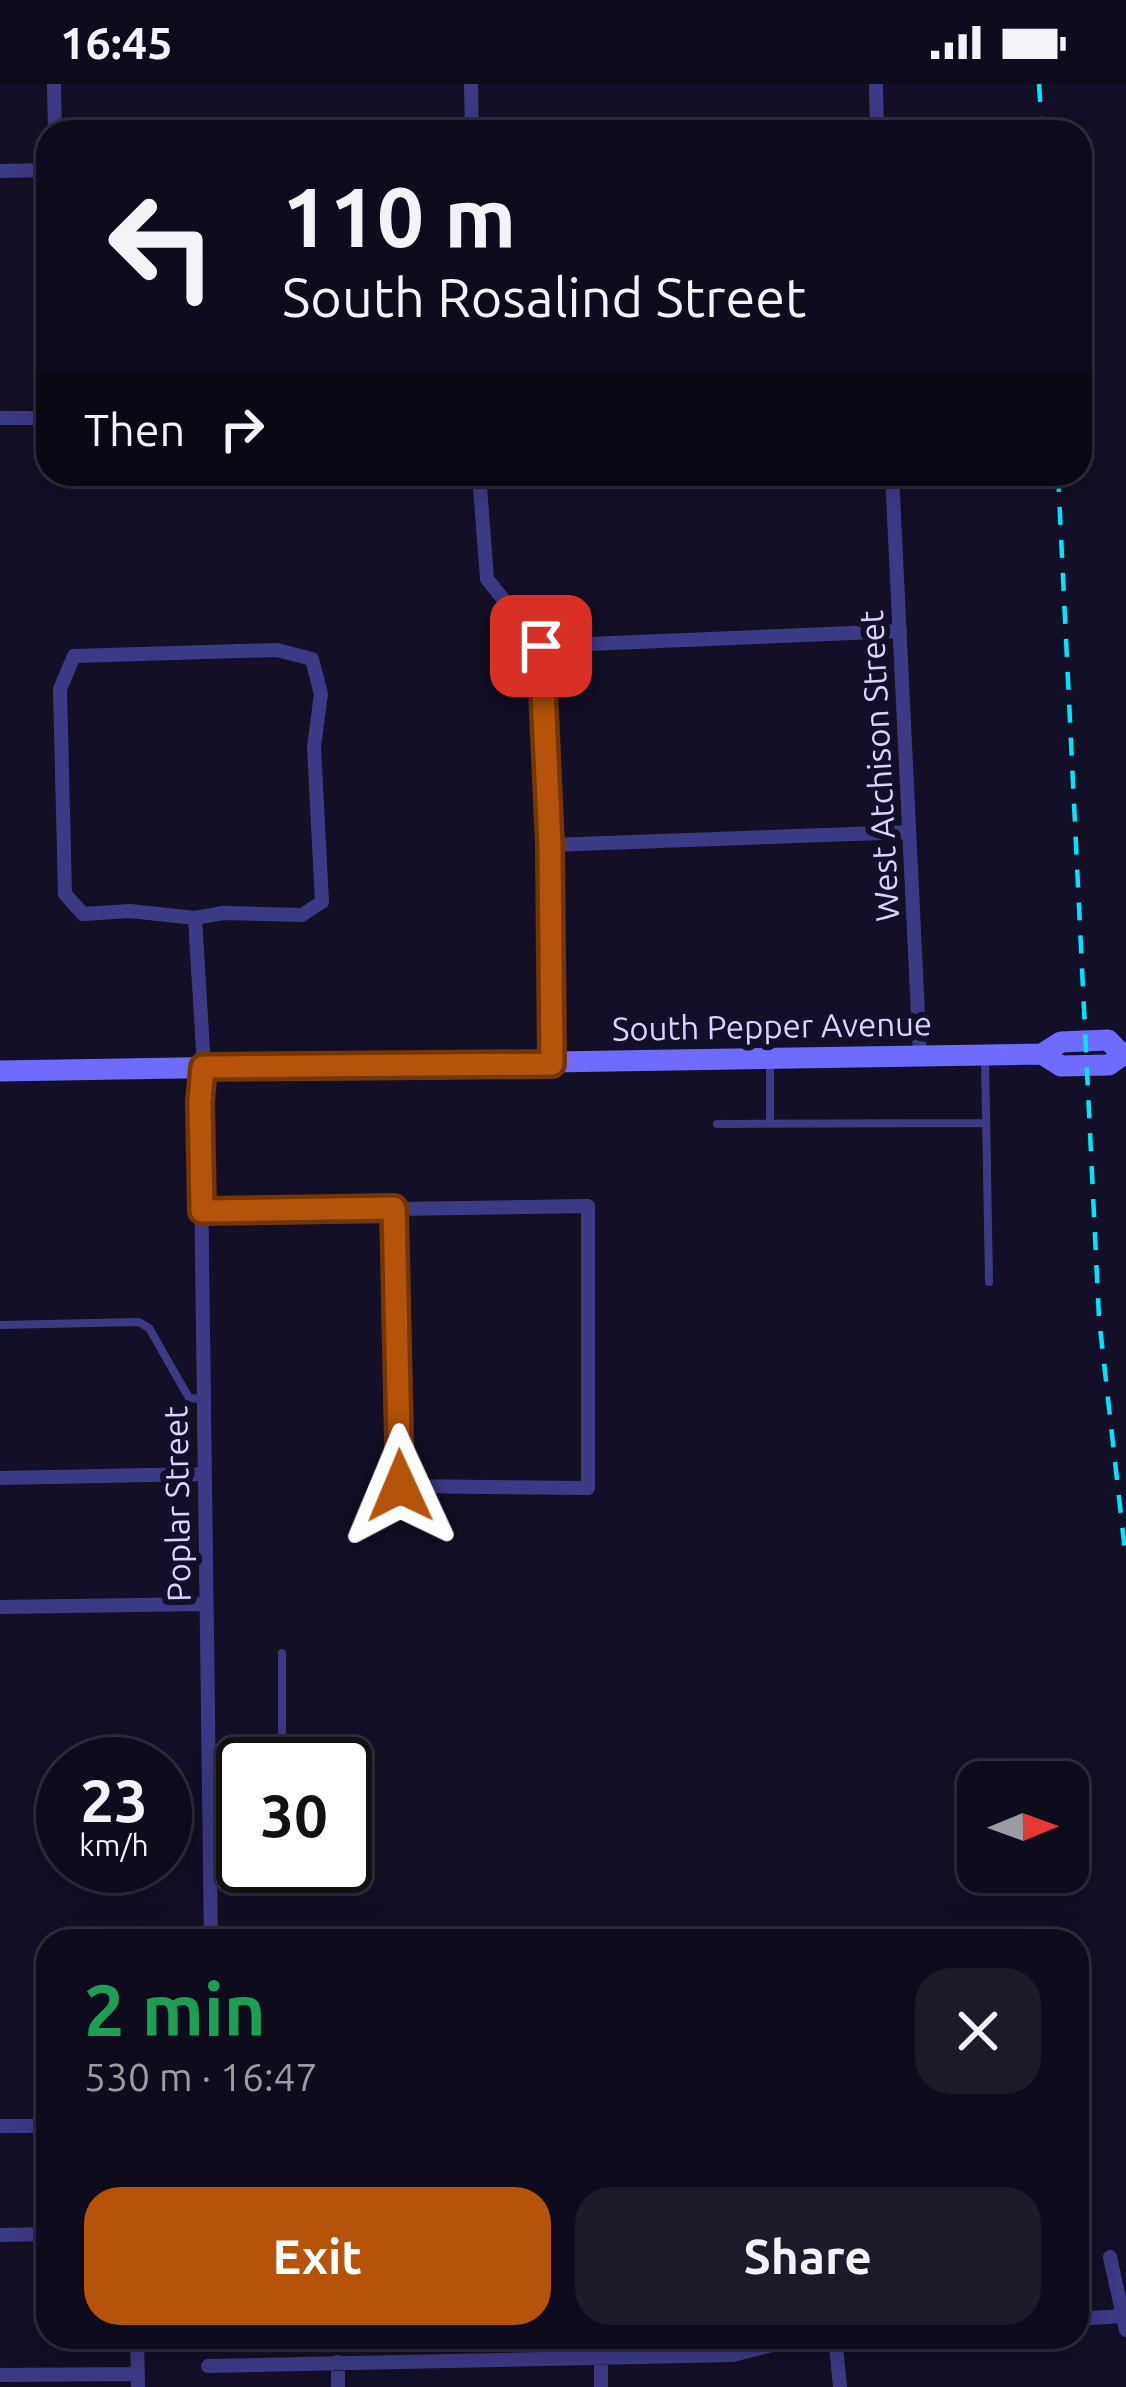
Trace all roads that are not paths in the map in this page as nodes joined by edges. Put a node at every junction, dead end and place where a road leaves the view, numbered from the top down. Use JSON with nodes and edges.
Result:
{"nodes":[{"id":1,"x":54,"y":84,"type":"edge"},
{"id":2,"x":471,"y":84,"type":"edge"},
{"id":3,"x":876,"y":84,"type":"edge"},
{"id":4,"x":55,"y":120,"type":"edge"},
{"id":5,"x":472,"y":120,"type":"edge"},
{"id":6,"x":877,"y":120,"type":"edge"},
{"id":7,"x":36,"y":170,"type":"edge"},
{"id":8,"x":0,"y":171,"type":"edge"},
{"id":9,"x":0,"y":418,"type":"edge"},
{"id":10,"x":36,"y":418,"type":"edge"},
{"id":11,"x":479,"y":486,"type":"edge"},
{"id":12,"x":893,"y":486,"type":"edge"},
{"id":13,"x":901,"y":631,"type":"junction"},
{"id":14,"x":541,"y":646,"type":"junction"},
{"id":15,"x":909,"y":832,"type":"junction"},
{"id":16,"x":550,"y":845,"type":"junction"},
{"id":17,"x":195,"y":918,"type":"junction"},
{"id":18,"x":1124,"y":1053,"type":"edge"},
{"id":19,"x":986,"y":1055,"type":"junction"},
{"id":20,"x":920,"y":1056,"type":"junction"},
{"id":21,"x":770,"y":1059,"type":"junction"},
{"id":22,"x":552,"y":1064,"type":"junction"},
{"id":23,"x":203,"y":1067,"type":"junction"},
{"id":24,"x":0,"y":1071,"type":"edge"},
{"id":25,"x":717,"y":1124,"type":"dead end"},
{"id":26,"x":770,"y":1124,"type":"junction"},
{"id":27,"x":986,"y":1124,"type":"junction"},
{"id":28,"x":394,"y":1208,"type":"junction"},
{"id":29,"x":202,"y":1211,"type":"junction"},
{"id":30,"x":989,"y":1282,"type":"dead end"},
{"id":31,"x":0,"y":1325,"type":"edge"},
{"id":32,"x":202,"y":1399,"type":"junction"},
{"id":33,"x":202,"y":1474,"type":"junction"},
{"id":34,"x":0,"y":1478,"type":"edge"},
{"id":35,"x":205,"y":1604,"type":"junction"},
{"id":36,"x":0,"y":1606,"type":"edge"},
{"id":37,"x":282,"y":1653,"type":"dead end"},
{"id":38,"x":207,"y":1753,"type":"junction"},
{"id":39,"x":211,"y":1929,"type":"edge"},
{"id":40,"x":0,"y":2126,"type":"edge"},
{"id":41,"x":36,"y":2126,"type":"edge"},
{"id":42,"x":36,"y":2234,"type":"edge"},
{"id":43,"x":0,"y":2235,"type":"edge"},
{"id":44,"x":1110,"y":2258,"type":"dead end"},
{"id":45,"x":1089,"y":2320,"type":"edge"},
{"id":46,"x":1124,"y":2323,"type":"edge"},
{"id":47,"x":137,"y":2349,"type":"edge"},
{"id":48,"x":601,"y":2349,"type":"edge"},
{"id":49,"x":756,"y":2349,"type":"edge"},
{"id":50,"x":836,"y":2349,"type":"edge"},
{"id":51,"x":601,"y":2360,"type":"junction"},
{"id":52,"x":338,"y":2362,"type":"junction"},
{"id":53,"x":208,"y":2366,"type":"dead end"},
{"id":54,"x":2,"y":2379,"type":"edge"},
{"id":55,"x":138,"y":2380,"type":"edge"},
{"id":56,"x":338,"y":2387,"type":"edge"},
{"id":57,"x":601,"y":2387,"type":"edge"},
{"id":58,"x":840,"y":2387,"type":"edge"}],
"edges":[{"from":1,"to":4,"type":"street"},
{"from":2,"to":5,"type":"street"},
{"from":3,"to":6,"type":"street"},
{"from":7,"to":8,"type":"street"},
{"from":9,"to":10,"type":"street"},
{"from":11,"to":14,"type":"street"},
{"from":12,"to":13,"type":"street","name":"West Atchison Street"},
{"from":13,"to":14,"type":"street"},
{"from":13,"to":15,"type":"street","name":"West Atchison Street"},
{"from":14,"to":16,"type":"street"},
{"from":15,"to":16,"type":"street"},
{"from":15,"to":20,"type":"street","name":"West Atchison Street"},
{"from":16,"to":22,"type":"street"},
{"from":17,"to":17,"type":"street"},
{"from":17,"to":23,"type":"street","name":"Poplar Street"},
{"from":18,"to":19,"type":"main road","name":"South Pepper Avenue"},
{"from":19,"to":20,"type":"main road","name":"South Pepper Avenue"},
{"from":19,"to":27,"type":"lane"},
{"from":20,"to":21,"type":"main road","name":"South Pepper Avenue"},
{"from":21,"to":22,"type":"main road","name":"South Pepper Avenue"},
{"from":21,"to":26,"type":"lane"},
{"from":22,"to":23,"type":"main road","name":"South Pepper Avenue"},
{"from":23,"to":24,"type":"main road","name":"South Pepper Avenue"},
{"from":23,"to":29,"type":"street","name":"Poplar Street"},
{"from":25,"to":26,"type":"lane"},
{"from":26,"to":27,"type":"lane"},
{"from":27,"to":30,"type":"lane"},
{"from":28,"to":28,"type":"street"},
{"from":28,"to":29,"type":"street"},
{"from":29,"to":32,"type":"street","name":"Poplar Street"},
{"from":31,"to":32,"type":"lane"},
{"from":32,"to":33,"type":"street","name":"Poplar Street"},
{"from":33,"to":34,"type":"street"},
{"from":33,"to":35,"type":"street","name":"Poplar Street"},
{"from":35,"to":36,"type":"street"},
{"from":35,"to":38,"type":"street","name":"Poplar Street"},
{"from":37,"to":38,"type":"lane"},
{"from":38,"to":39,"type":"street","name":"Poplar Street"},
{"from":40,"to":41,"type":"street"},
{"from":42,"to":43,"type":"street"},
{"from":44,"to":46,"type":"street"},
{"from":45,"to":46,"type":"street"},
{"from":47,"to":55,"type":"street"},
{"from":48,"to":51,"type":"street"},
{"from":49,"to":51,"type":"street"},
{"from":50,"to":58,"type":"street"},
{"from":51,"to":52,"type":"street"},
{"from":51,"to":57,"type":"street"},
{"from":52,"to":53,"type":"street"},
{"from":52,"to":56,"type":"street"},
{"from":54,"to":55,"type":"street"}]}
